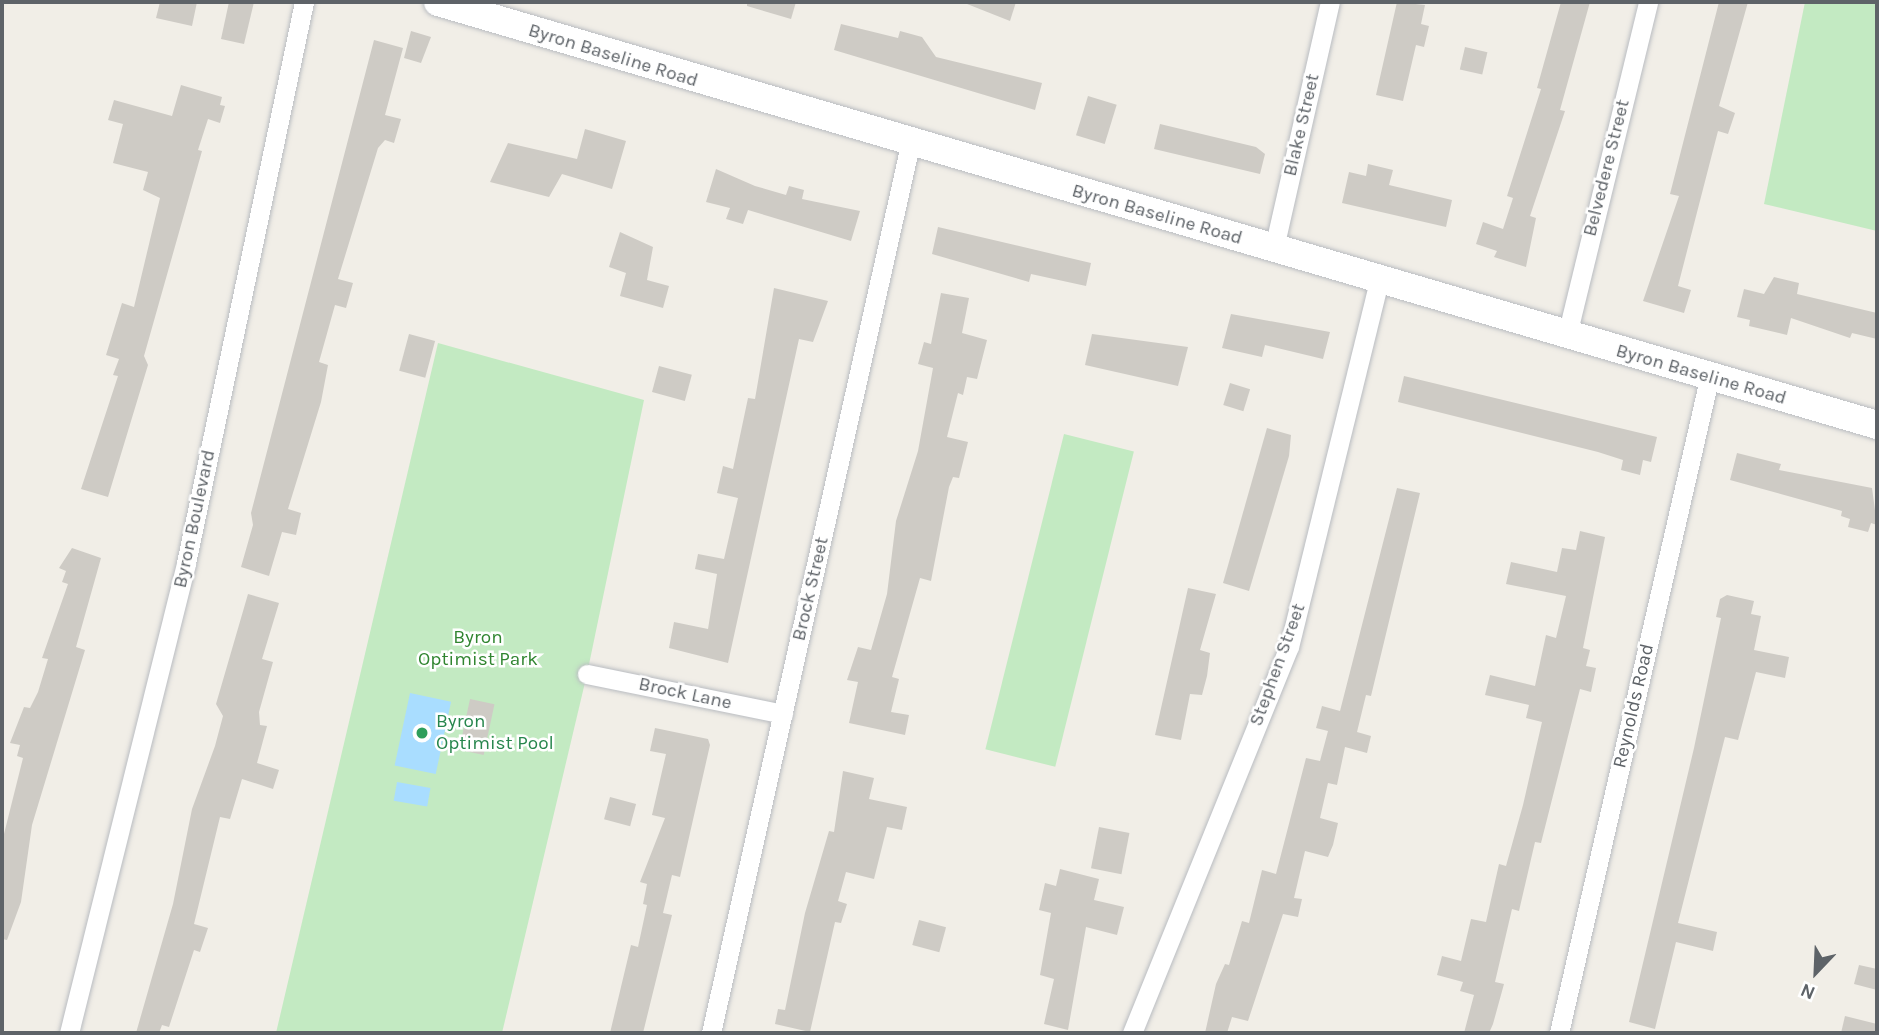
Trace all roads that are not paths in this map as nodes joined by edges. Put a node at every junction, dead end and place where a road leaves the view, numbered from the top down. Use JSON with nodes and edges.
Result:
{"nodes":[{"id":1,"x":304,"y":2,"type":"edge"},
{"id":2,"x":438,"y":2,"type":"edge"},
{"id":3,"x":1330,"y":2,"type":"edge"},
{"id":4,"x":1648,"y":2,"type":"edge"},
{"id":5,"x":910,"y":145,"type":"junction"},
{"id":6,"x":1274,"y":248,"type":"junction"},
{"id":7,"x":1379,"y":281,"type":"junction"},
{"id":8,"x":1567,"y":335,"type":"junction"},
{"id":9,"x":1709,"y":379,"type":"junction"},
{"id":10,"x":1877,"y":425,"type":"edge"},
{"id":11,"x":587,"y":674,"type":"dead end"},
{"id":12,"x":783,"y":714,"type":"junction"},
{"id":13,"x":69,"y":1033,"type":"edge"},
{"id":14,"x":711,"y":1033,"type":"edge"},
{"id":15,"x":1132,"y":1033,"type":"edge"},
{"id":16,"x":1559,"y":1033,"type":"edge"}],
"edges":[{"from":1,"to":13,"type":"street","name":"Byron Boulevard"},
{"from":2,"to":5,"type":"main road","name":"Byron Baseline Road"},
{"from":3,"to":6,"type":"street","name":"Blake Street"},
{"from":4,"to":8,"type":"street","name":"Belvedere Street"},
{"from":5,"to":6,"type":"main road","name":"Byron Baseline Road"},
{"from":5,"to":12,"type":"street","name":"Brock Street"},
{"from":6,"to":7,"type":"main road","name":"Byron Baseline Road"},
{"from":7,"to":8,"type":"main road","name":"Byron Baseline Road"},
{"from":7,"to":15,"type":"street","name":"Stephen Street"},
{"from":8,"to":9,"type":"main road","name":"Byron Baseline Road"},
{"from":9,"to":10,"type":"main road","name":"Byron Baseline Road"},
{"from":9,"to":16,"type":"street","name":"Reynolds Road"},
{"from":11,"to":12,"type":"street","name":"Brock Lane"},
{"from":12,"to":14,"type":"street","name":"Brock Street"}]}
